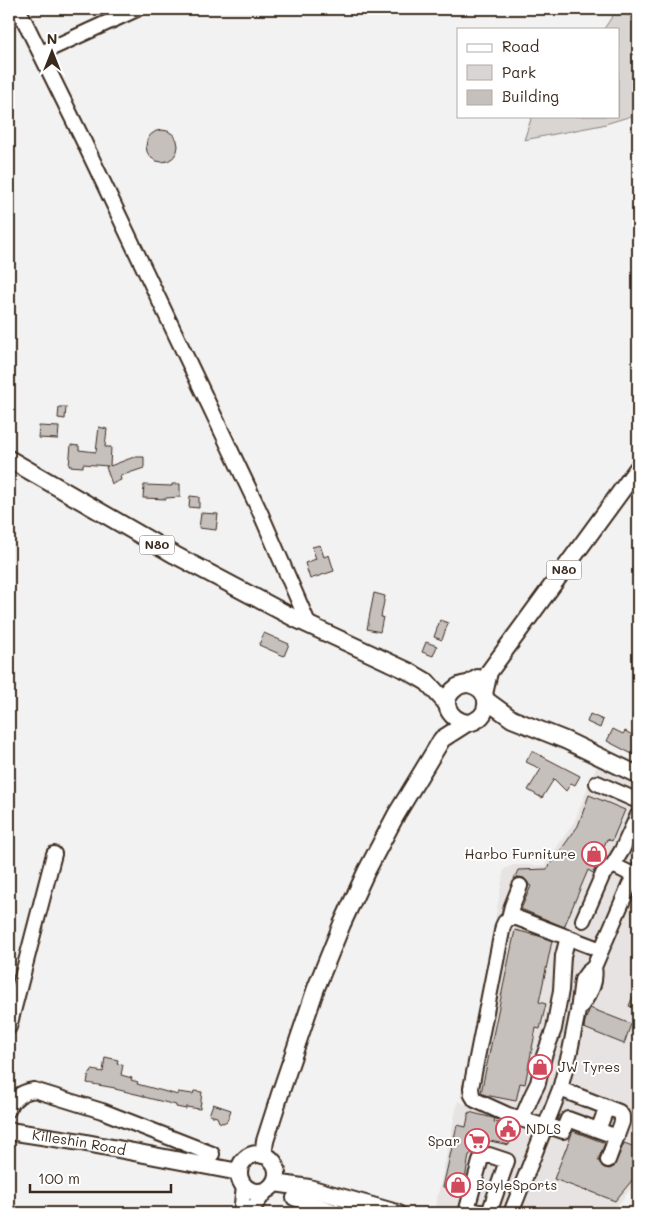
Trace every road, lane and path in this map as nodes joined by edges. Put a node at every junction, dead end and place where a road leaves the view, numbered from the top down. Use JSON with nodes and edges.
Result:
{"nodes":[{"id":1,"x":137,"y":9,"type":"edge"},
{"id":2,"x":22,"y":16,"type":"dead end"},
{"id":3,"x":41,"y":53,"type":"junction"},
{"id":4,"x":9,"y":459,"type":"edge"},
{"id":5,"x":638,"y":468,"type":"edge"},
{"id":6,"x":309,"y":625,"type":"junction"},
{"id":7,"x":408,"y":671,"type":"junction"},
{"id":8,"x":489,"y":672,"type":"junction"},
{"id":9,"x":464,"y":684,"type":"junction"},
{"id":10,"x":485,"y":697,"type":"junction"},
{"id":11,"x":448,"y":707,"type":"junction"},
{"id":12,"x":512,"y":718,"type":"junction"},
{"id":13,"x":473,"y":720,"type":"junction"},
{"id":14,"x":442,"y":739,"type":"junction"},
{"id":15,"x":638,"y":775,"type":"edge"},
{"id":16,"x":597,"y":783,"type":"dead end"},
{"id":17,"x":638,"y":801,"type":"edge"},
{"id":18,"x":638,"y":815,"type":"edge"},
{"id":19,"x":54,"y":854,"type":"dead end"},
{"id":20,"x":613,"y":865,"type":"junction"},
{"id":21,"x":636,"y":873,"type":"edge"},
{"id":22,"x":520,"y":886,"type":"dead end"},
{"id":23,"x":509,"y":918,"type":"junction"},
{"id":24,"x":583,"y":920,"type":"dead end"},
{"id":25,"x":568,"y":937,"type":"junction"},
{"id":26,"x":601,"y":950,"type":"junction"},
{"id":27,"x":9,"y":1027,"type":"edge"},
{"id":28,"x":560,"y":1089,"type":"junction"},
{"id":29,"x":10,"y":1100,"type":"edge"},
{"id":30,"x":607,"y":1107,"type":"junction"},
{"id":31,"x":522,"y":1118,"type":"junction"},
{"id":32,"x":546,"y":1126,"type":"junction"},
{"id":33,"x":598,"y":1130,"type":"junction"},
{"id":34,"x":9,"y":1131,"type":"edge"},
{"id":35,"x":616,"y":1138,"type":"junction"},
{"id":36,"x":212,"y":1154,"type":"dead end"},
{"id":37,"x":263,"y":1155,"type":"junction"},
{"id":38,"x":608,"y":1160,"type":"dead end"},
{"id":39,"x":276,"y":1166,"type":"junction"},
{"id":40,"x":501,"y":1178,"type":"junction"},
{"id":41,"x":242,"y":1179,"type":"junction"},
{"id":42,"x":522,"y":1185,"type":"junction"},
{"id":43,"x":270,"y":1187,"type":"junction"},
{"id":44,"x":309,"y":1188,"type":"junction"},
{"id":45,"x":294,"y":1198,"type":"dead end"},
{"id":46,"x":241,"y":1213,"type":"edge"},
{"id":47,"x":249,"y":1213,"type":"edge"},
{"id":48,"x":339,"y":1213,"type":"edge"},
{"id":49,"x":397,"y":1213,"type":"edge"},
{"id":50,"x":484,"y":1213,"type":"edge"},
{"id":51,"x":489,"y":1213,"type":"edge"},
{"id":52,"x":511,"y":1213,"type":"edge"}],
"edges":[{"from":1,"to":3,"type":"street"},
{"from":2,"to":3,"type":"street"},
{"from":3,"to":6,"type":"street"},
{"from":4,"to":6,"type":"main road","number":"N80"},
{"from":5,"to":8,"type":"main road","number":"N80"},
{"from":6,"to":7,"type":"main road","number":"N80"},
{"from":7,"to":9,"type":"main road","number":"N80"},
{"from":7,"to":11,"type":"main road","number":"N80"},
{"from":8,"to":9,"type":"main road","number":"N80"},
{"from":8,"to":10,"type":"main road","number":"N80"},
{"from":9,"to":10,"type":"main road","number":"N80"},
{"from":9,"to":11,"type":"main road"},
{"from":10,"to":12,"type":"main road"},
{"from":10,"to":13,"type":"main road","number":"N80"},
{"from":11,"to":13,"type":"main road","number":"N80"},
{"from":11,"to":14,"type":"main road"},
{"from":12,"to":13,"type":"main road"},
{"from":12,"to":15,"type":"main road"},
{"from":13,"to":14,"type":"main road"},
{"from":14,"to":37,"type":"main road"},
{"from":16,"to":17,"type":"street"},
{"from":18,"to":20,"type":"street"},
{"from":19,"to":27,"type":"street"},
{"from":20,"to":21,"type":"street"},
{"from":20,"to":24,"type":"street"},
{"from":21,"to":26,"type":"street"},
{"from":22,"to":23,"type":"street"},
{"from":23,"to":25,"type":"street"},
{"from":23,"to":31,"type":"street"},
{"from":25,"to":26,"type":"street"},
{"from":25,"to":31,"type":"street"},
{"from":26,"to":28,"type":"street"},
{"from":28,"to":30,"type":"street"},
{"from":28,"to":32,"type":"street"},
{"from":29,"to":36,"type":"street","name":"Killeshin Road"},
{"from":30,"to":33,"type":"street"},
{"from":30,"to":35,"type":"street"},
{"from":31,"to":32,"type":"street"},
{"from":32,"to":33,"type":"street"},
{"from":32,"to":42,"type":"street"},
{"from":33,"to":35,"type":"street"},
{"from":34,"to":41,"type":"main road","name":"Killeshin Road"},
{"from":35,"to":38,"type":"street"},
{"from":37,"to":39,"type":"main road"},
{"from":37,"to":41,"type":"main road"},
{"from":39,"to":43,"type":"main road"},
{"from":39,"to":44,"type":"main road"},
{"from":40,"to":42,"type":"street"},
{"from":40,"to":50,"type":"street"},
{"from":40,"to":51,"type":"street"},
{"from":41,"to":43,"type":"main road"},
{"from":41,"to":46,"type":"street"},
{"from":42,"to":52,"type":"street"},
{"from":43,"to":44,"type":"main road"},
{"from":43,"to":47,"type":"street"},
{"from":44,"to":49,"type":"main road"},
{"from":45,"to":48,"type":"street"}]}
